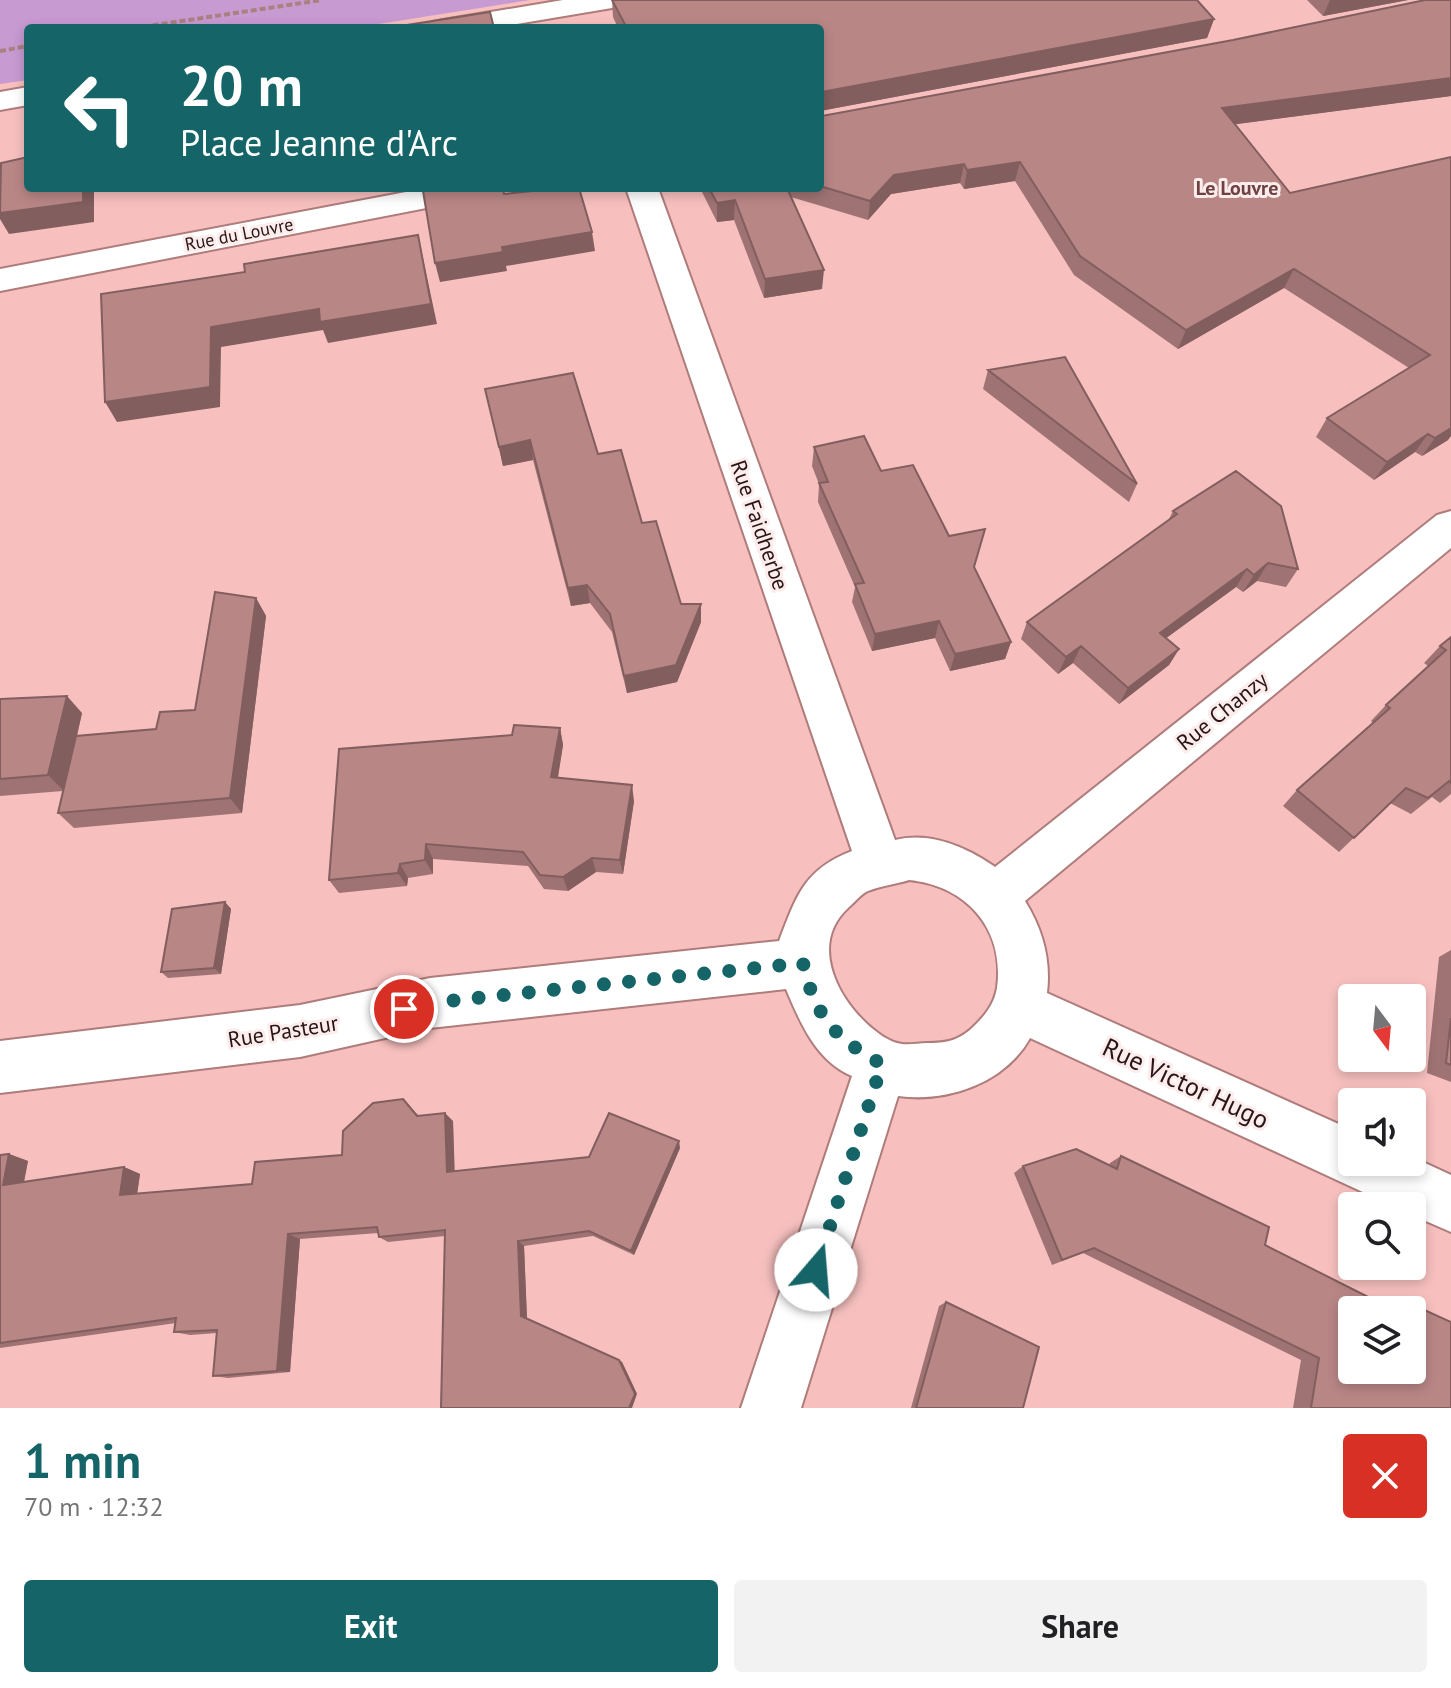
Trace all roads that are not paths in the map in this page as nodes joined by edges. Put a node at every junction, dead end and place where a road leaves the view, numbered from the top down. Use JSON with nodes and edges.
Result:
{"nodes":[{"id":1,"x":612,"y":0,"type":"edge"},
{"id":2,"x":580,"y":17,"type":"edge"},
{"id":3,"x":493,"y":24,"type":"edge"},
{"id":4,"x":24,"y":97,"type":"edge"},
{"id":5,"x":0,"y":101,"type":"edge"},
{"id":6,"x":457,"y":192,"type":"edge"},
{"id":7,"x":643,"y":192,"type":"edge"},
{"id":8,"x":0,"y":280,"type":"edge"},
{"id":9,"x":1451,"y":526,"type":"edge"},
{"id":10,"x":879,"y":861,"type":"junction"},
{"id":11,"x":994,"y":897,"type":"junction"},
{"id":12,"x":803,"y":963,"type":"junction"},
{"id":13,"x":1020,"y":1007,"type":"junction"},
{"id":14,"x":882,"y":1064,"type":"junction"},
{"id":15,"x":0,"y":1067,"type":"edge"},
{"id":16,"x":1338,"y":1152,"type":"edge"},
{"id":17,"x":1390,"y":1176,"type":"edge"},
{"id":18,"x":1451,"y":1204,"type":"edge"},
{"id":19,"x":771,"y":1408,"type":"edge"}],
"edges":[{"from":1,"to":2,"type":"street"},
{"from":2,"to":3,"type":"street"},
{"from":4,"to":5,"type":"street"},
{"from":6,"to":8,"type":"street","name":"Rue du Louvre"},
{"from":7,"to":10,"type":"street","name":"Rue Faidherbe"},
{"from":9,"to":11,"type":"street","name":"Rue Chanzy"},
{"from":10,"to":11,"type":"street"},
{"from":10,"to":12,"type":"street"},
{"from":11,"to":13,"type":"street"},
{"from":12,"to":14,"type":"street"},
{"from":12,"to":15,"type":"street","name":"Rue Pasteur"},
{"from":13,"to":14,"type":"street"},
{"from":13,"to":16,"type":"street","name":"Rue Victor Hugo"},
{"from":14,"to":19,"type":"street"},
{"from":17,"to":18,"type":"street"}]}
